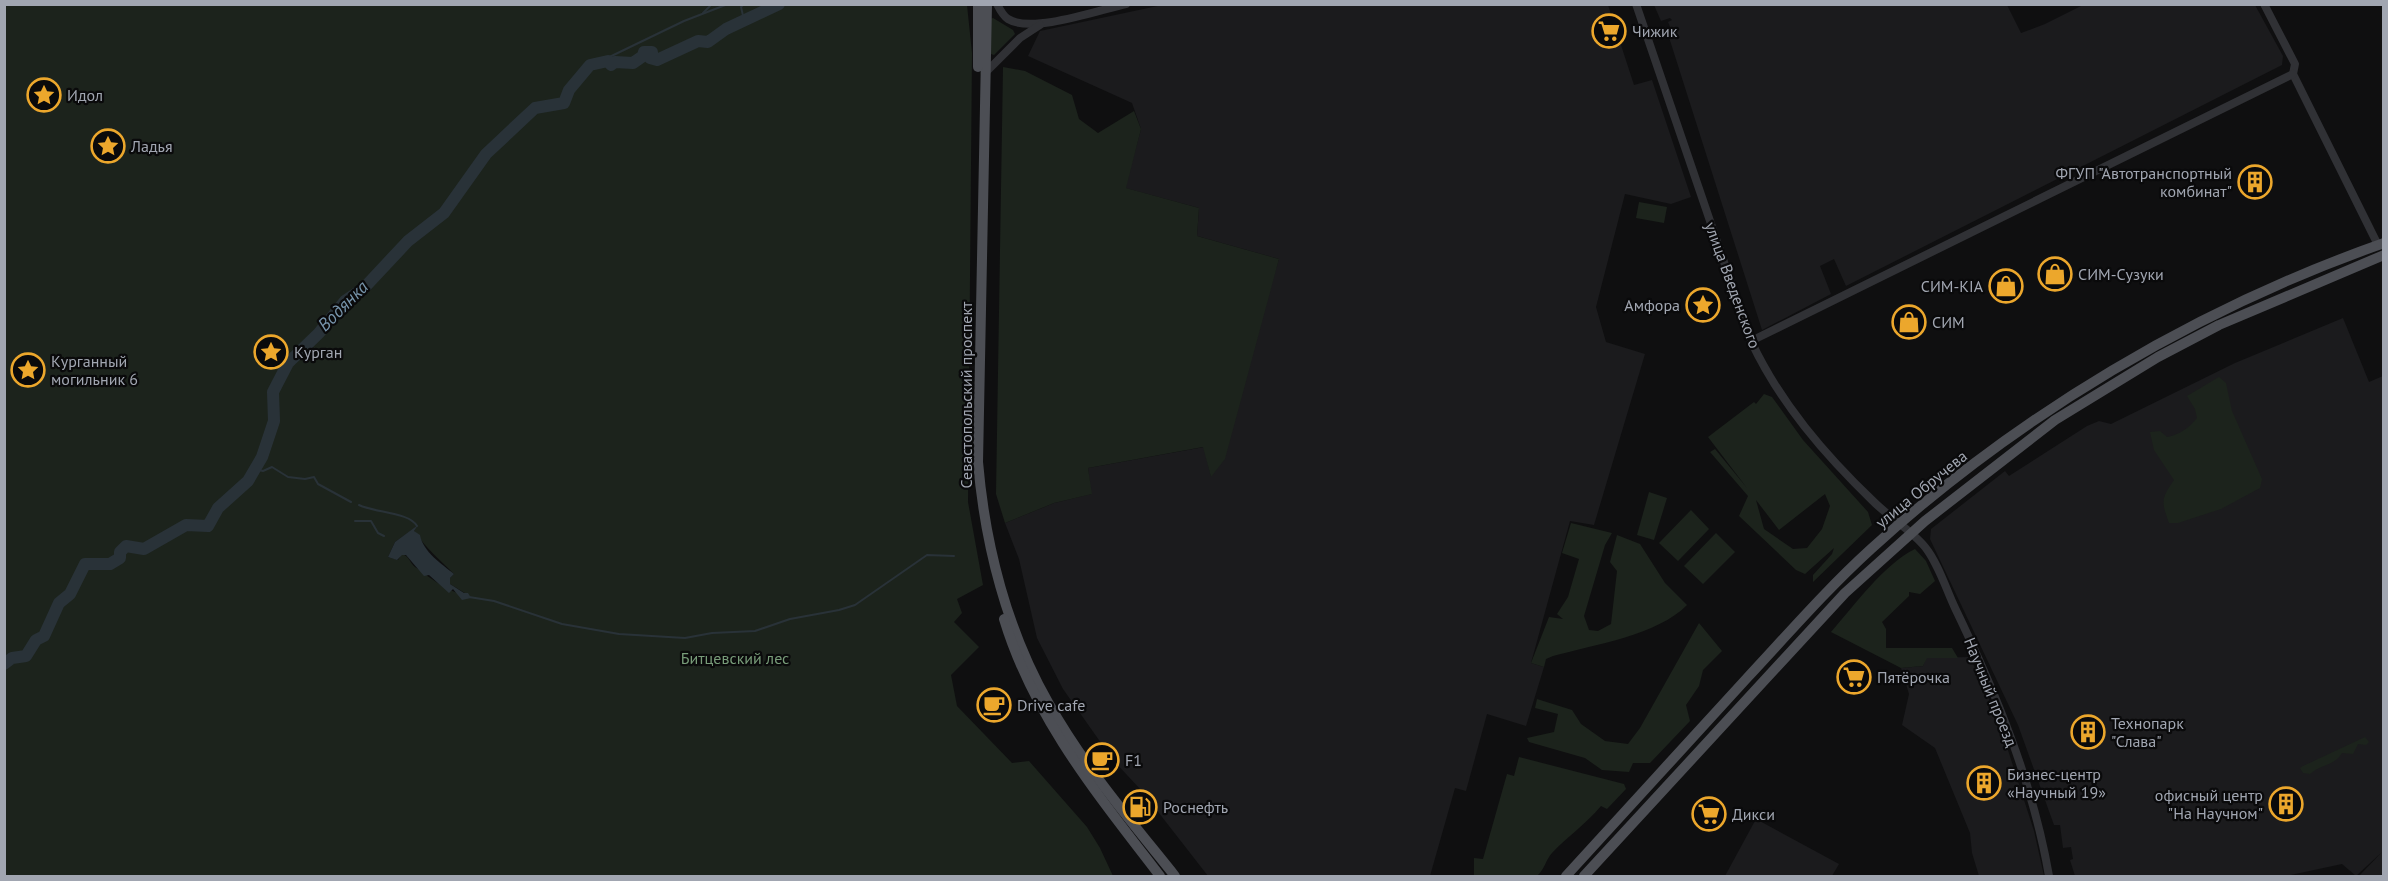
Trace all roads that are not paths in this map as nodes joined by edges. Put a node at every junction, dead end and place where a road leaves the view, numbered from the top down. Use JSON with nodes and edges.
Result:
{"nodes":[{"id":1,"x":978,"y":4,"type":"edge"},
{"id":2,"x":987,"y":4,"type":"edge"},
{"id":3,"x":997,"y":4,"type":"edge"},
{"id":4,"x":1126,"y":4,"type":"edge"},
{"id":5,"x":1636,"y":4,"type":"edge"},
{"id":6,"x":2264,"y":4,"type":"edge"},
{"id":7,"x":1043,"y":23,"type":"junction"},
{"id":8,"x":2293,"y":74,"type":"junction"},
{"id":9,"x":984,"y":75,"type":"junction"},
{"id":10,"x":2382,"y":248,"type":"edge"},
{"id":11,"x":1751,"y":341,"type":"junction"},
{"id":12,"x":1899,"y":525,"type":"junction"},
{"id":13,"x":1911,"y":534,"type":"junction"},
{"id":14,"x":1737,"y":689,"type":"junction"},
{"id":15,"x":1748,"y":698,"type":"junction"},
{"id":16,"x":1160,"y":876,"type":"edge"},
{"id":17,"x":1175,"y":876,"type":"edge"},
{"id":18,"x":1566,"y":876,"type":"edge"},
{"id":19,"x":1584,"y":876,"type":"edge"},
{"id":20,"x":2049,"y":876,"type":"edge"}],
"edges":[{"from":1,"to":16,"type":"main road","name":"Севастопольский проспект"},
{"from":2,"to":9,"type":"main road","name":"Севастопольский проспект"},
{"from":3,"to":7,"type":"street"},
{"from":4,"to":7,"type":"street"},
{"from":5,"to":11,"type":"street","name":"улица Введенского"},
{"from":6,"to":8,"type":"street"},
{"from":7,"to":9,"type":"street"},
{"from":8,"to":10,"type":"street"},
{"from":8,"to":11,"type":"street"},
{"from":9,"to":17,"type":"main road","name":"Севастопольский проспект"},
{"from":10,"to":12,"type":"main road","name":"улица Обручева"},
{"from":10,"to":13,"type":"main road","name":"улица Обручева"},
{"from":11,"to":12,"type":"street","name":"улица Введенского"},
{"from":12,"to":13,"type":"street","name":"Научный проезд"},
{"from":12,"to":14,"type":"main road","name":"улица Обручева"},
{"from":13,"to":15,"type":"main road","name":"улица Обручева"},
{"from":13,"to":20,"type":"street","name":"Научный проезд"},
{"from":14,"to":15,"type":"street"},
{"from":14,"to":18,"type":"main road","name":"улица Обручева"},
{"from":15,"to":19,"type":"main road","name":"улица Обручева"}]}
